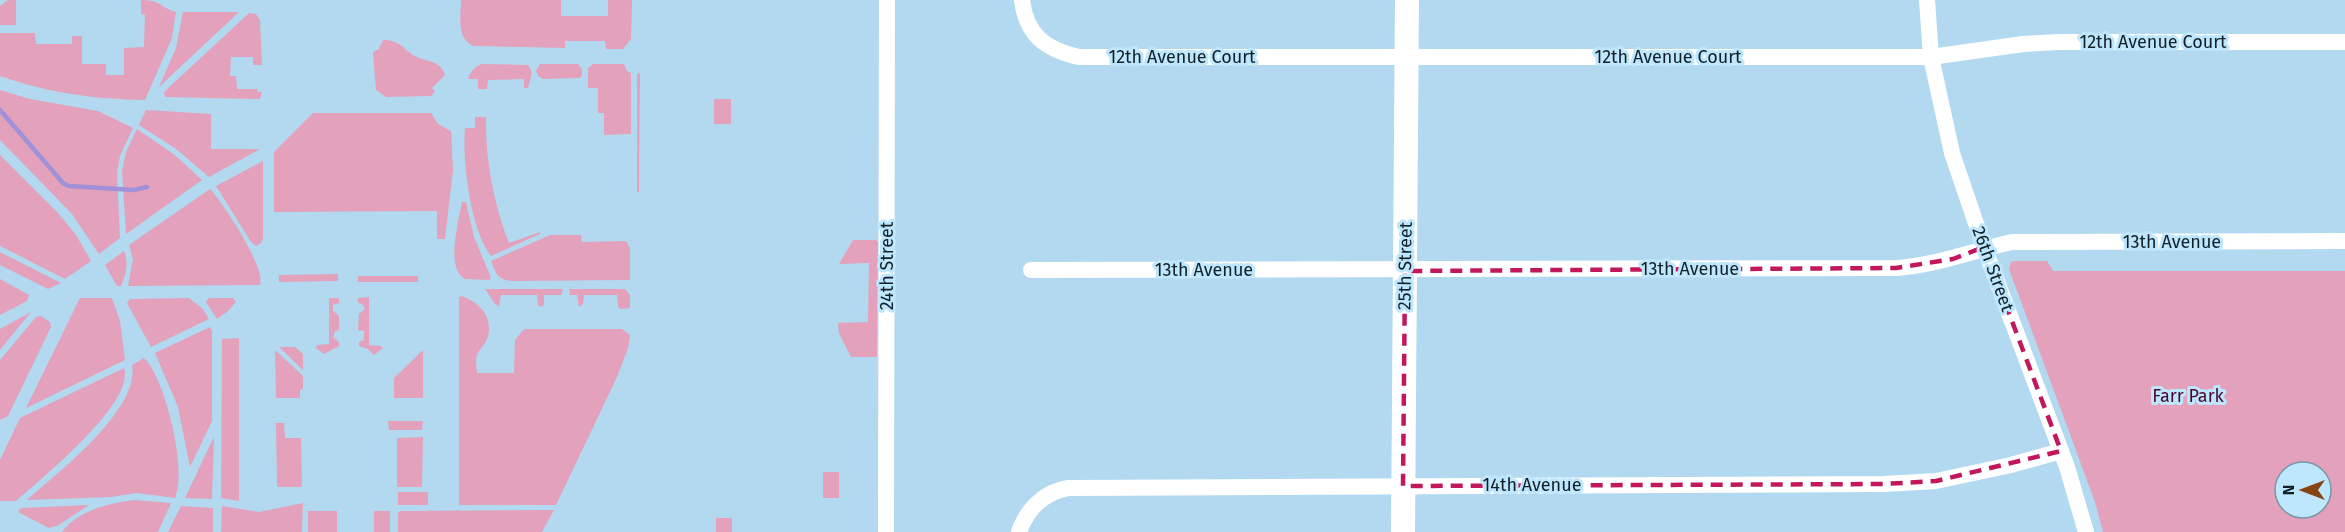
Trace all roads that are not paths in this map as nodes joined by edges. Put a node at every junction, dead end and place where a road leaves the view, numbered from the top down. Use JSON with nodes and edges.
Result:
{"nodes":[{"id":1,"x":887,"y":0,"type":"edge"},
{"id":2,"x":1022,"y":0,"type":"edge"},
{"id":3,"x":1407,"y":0,"type":"edge"},
{"id":4,"x":1927,"y":0,"type":"edge"},
{"id":5,"x":2345,"y":42,"type":"edge"},
{"id":6,"x":1407,"y":57,"type":"junction"},
{"id":7,"x":1931,"y":57,"type":"junction"},
{"id":8,"x":2345,"y":242,"type":"edge"},
{"id":9,"x":1984,"y":248,"type":"junction"},
{"id":10,"x":1030,"y":270,"type":"dead end"},
{"id":11,"x":1405,"y":271,"type":"junction"},
{"id":12,"x":2061,"y":451,"type":"junction"},
{"id":13,"x":1403,"y":486,"type":"junction"},
{"id":14,"x":886,"y":532,"type":"edge"},
{"id":15,"x":1019,"y":532,"type":"edge"},
{"id":16,"x":1403,"y":532,"type":"edge"},
{"id":17,"x":2086,"y":532,"type":"edge"}],
"edges":[{"from":1,"to":14,"type":"street","name":"24th Street"},
{"from":2,"to":6,"type":"street","name":"12th Avenue Court"},
{"from":3,"to":6,"type":"street","name":"25th Street"},
{"from":4,"to":7,"type":"street","name":"26th Street"},
{"from":5,"to":7,"type":"street","name":"12th Avenue Court"},
{"from":6,"to":7,"type":"street","name":"12th Avenue Court"},
{"from":6,"to":11,"type":"street","name":"25th Street"},
{"from":7,"to":9,"type":"street","name":"26th Street"},
{"from":8,"to":9,"type":"street","name":"13th Avenue"},
{"from":9,"to":11,"type":"street","name":"13th Avenue"},
{"from":9,"to":12,"type":"street","name":"26th Street"},
{"from":10,"to":11,"type":"street","name":"13th Avenue"},
{"from":11,"to":13,"type":"street","name":"25th Street"},
{"from":12,"to":13,"type":"street","name":"14th Avenue"},
{"from":12,"to":17,"type":"street","name":"26th Street"},
{"from":13,"to":15,"type":"street","name":"14th Avenue"},
{"from":13,"to":16,"type":"street","name":"25th Street"}]}
